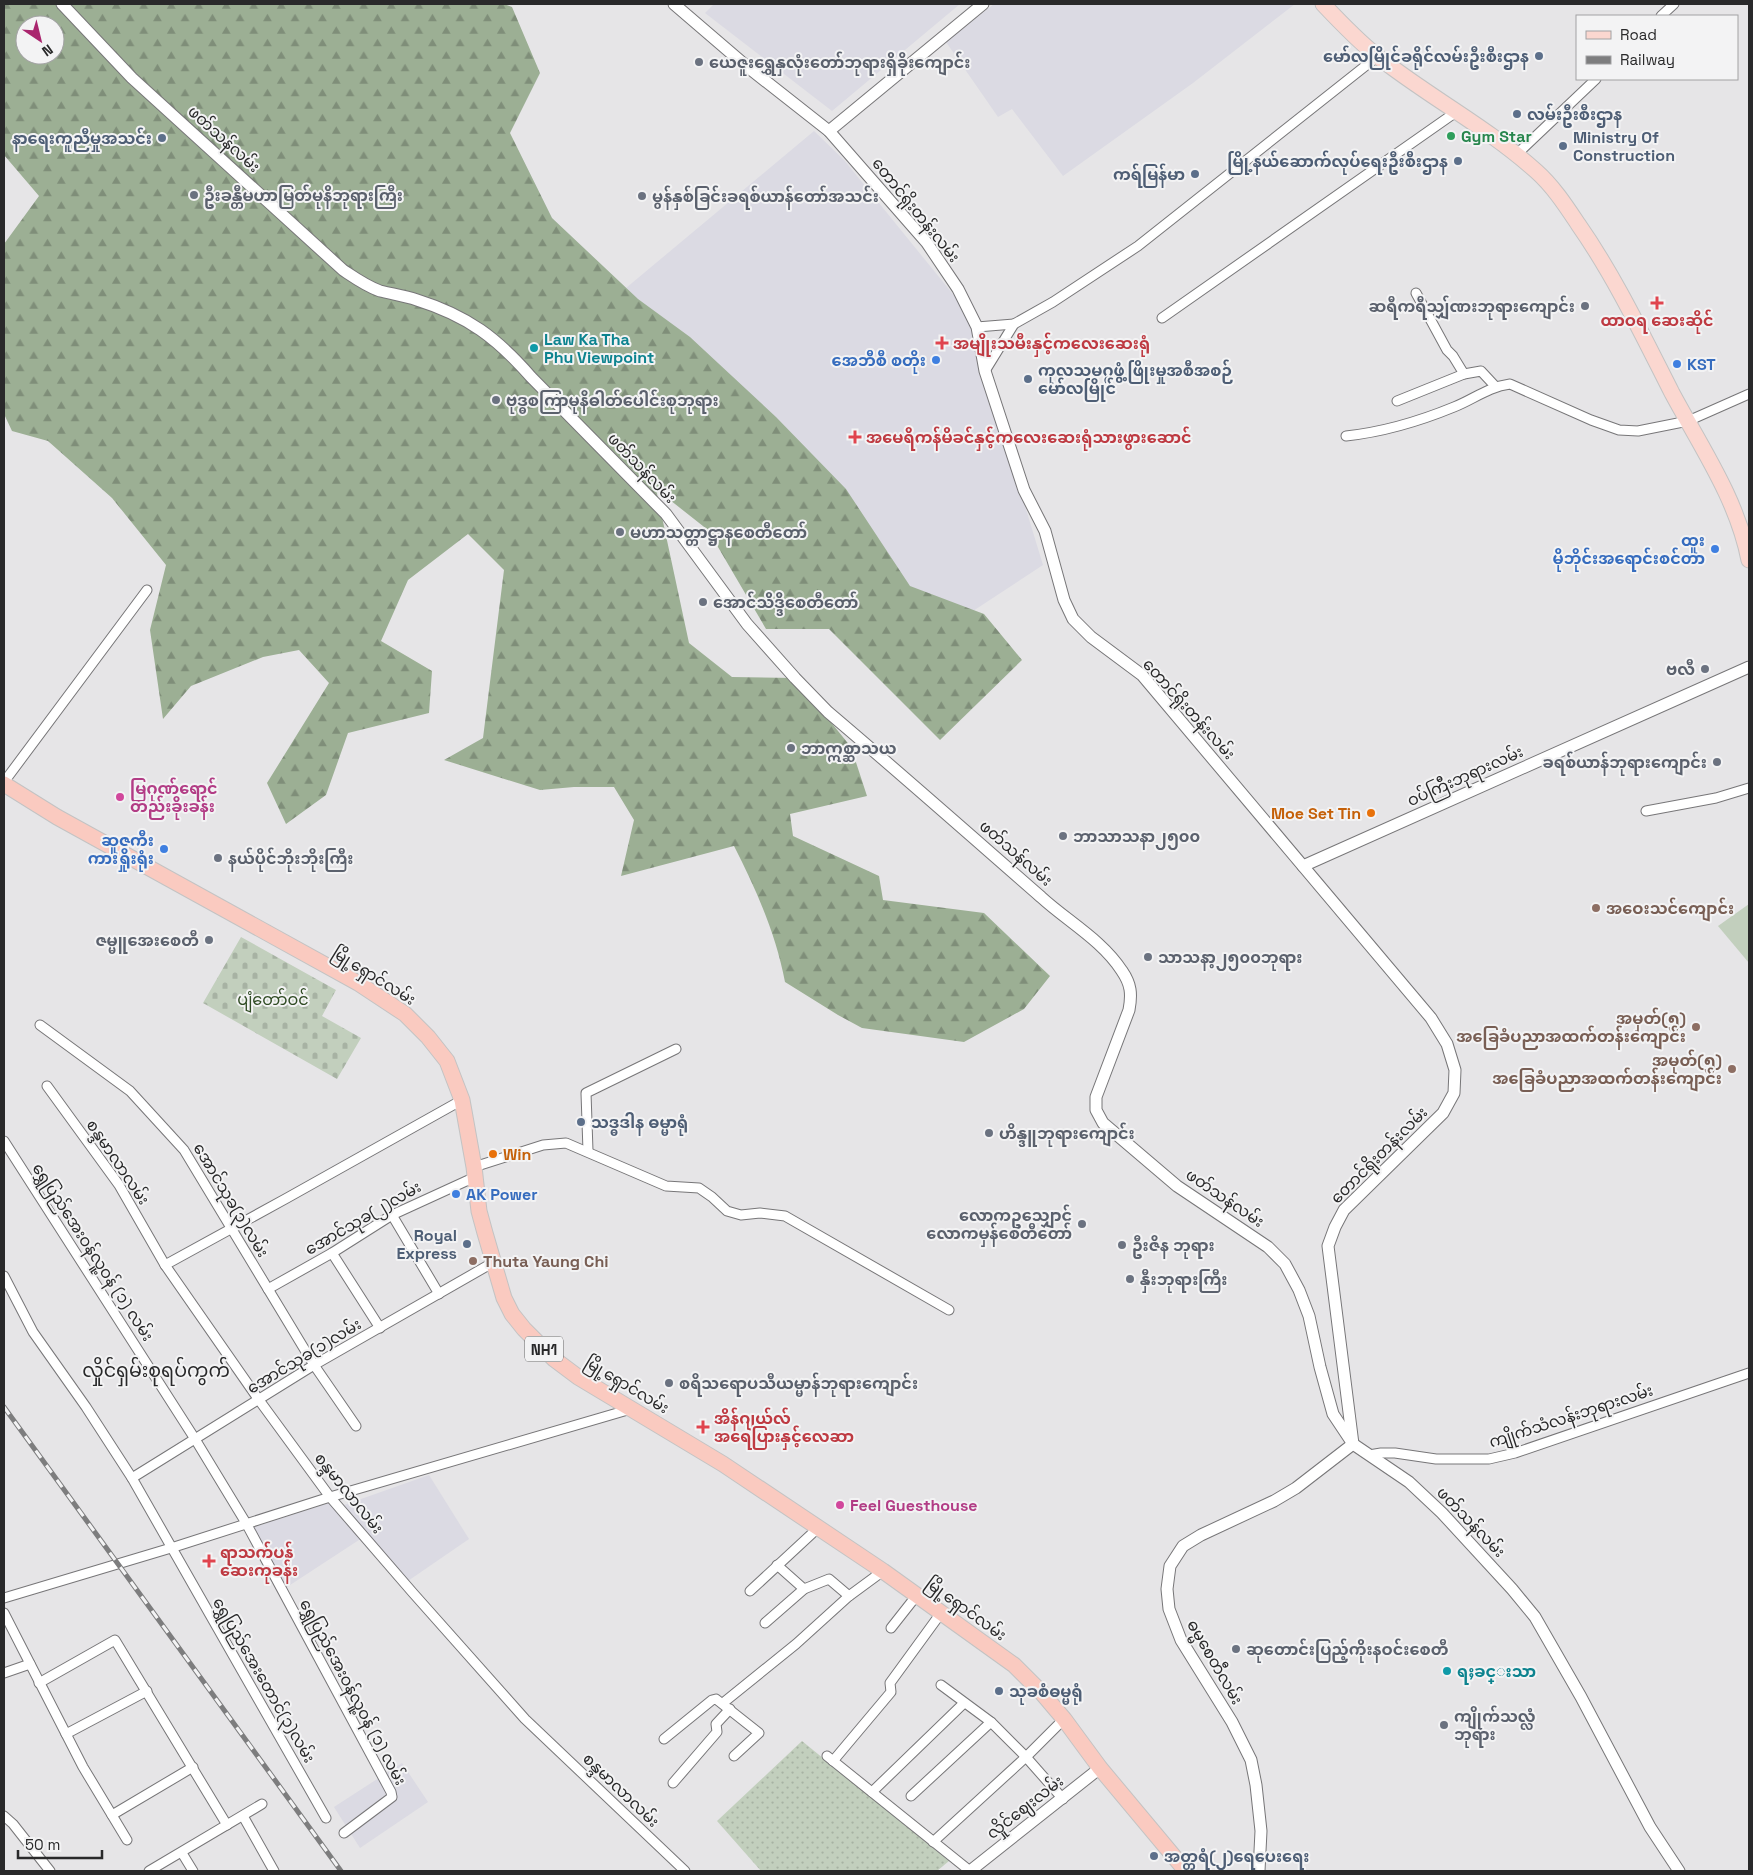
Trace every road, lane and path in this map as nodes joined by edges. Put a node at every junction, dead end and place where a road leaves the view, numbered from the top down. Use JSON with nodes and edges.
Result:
{"nodes":[{"id":1,"x":62,"y":4,"type":"edge"},
{"id":2,"x":983,"y":4,"type":"edge"},
{"id":3,"x":1323,"y":4,"type":"edge"},
{"id":4,"x":1674,"y":4,"type":"edge"},
{"id":5,"x":681,"y":6,"type":"edge"},
{"id":6,"x":1662,"y":15,"type":"edge"},
{"id":7,"x":1378,"y":56,"type":"junction"},
{"id":8,"x":1595,"y":80,"type":"edge"},
{"id":9,"x":1456,"y":112,"type":"junction"},
{"id":10,"x":828,"y":131,"type":"junction"},
{"id":11,"x":1517,"y":154,"type":"junction"},
{"id":12,"x":1416,"y":293,"type":"dead end"},
{"id":13,"x":1162,"y":318,"type":"dead end"},
{"id":14,"x":1014,"y":324,"type":"junction"},
{"id":15,"x":977,"y":326,"type":"junction"},
{"id":16,"x":985,"y":371,"type":"junction"},
{"id":17,"x":1464,"y":374,"type":"junction"},
{"id":18,"x":1495,"y":386,"type":"junction"},
{"id":19,"x":1749,"y":394,"type":"edge"},
{"id":20,"x":1397,"y":401,"type":"dead end"},
{"id":21,"x":1688,"y":421,"type":"junction"},
{"id":22,"x":1346,"y":436,"type":"dead end"},
{"id":23,"x":1749,"y":560,"type":"edge"},
{"id":24,"x":147,"y":590,"type":"dead end"},
{"id":25,"x":1749,"y":667,"type":"edge"},
{"id":26,"x":4,"y":783,"type":"edge"},
{"id":27,"x":1749,"y":788,"type":"edge"},
{"id":28,"x":1646,"y":811,"type":"dead end"},
{"id":29,"x":1303,"y":866,"type":"junction"},
{"id":30,"x":40,"y":1025,"type":"dead end"},
{"id":31,"x":676,"y":1049,"type":"dead end"},
{"id":32,"x":47,"y":1086,"type":"dead end"},
{"id":33,"x":462,"y":1100,"type":"junction"},
{"id":34,"x":4,"y":1141,"type":"edge"},
{"id":35,"x":588,"y":1151,"type":"junction"},
{"id":36,"x":474,"y":1172,"type":"junction"},
{"id":37,"x":392,"y":1215,"type":"junction"},
{"id":38,"x":230,"y":1228,"type":"junction"},
{"id":39,"x":332,"y":1253,"type":"junction"},
{"id":40,"x":494,"y":1262,"type":"junction"},
{"id":41,"x":165,"y":1265,"type":"junction"},
{"id":42,"x":4,"y":1276,"type":"edge"},
{"id":43,"x":268,"y":1290,"type":"junction"},
{"id":44,"x":439,"y":1294,"type":"junction"},
{"id":45,"x":949,"y":1310,"type":"dead end"},
{"id":46,"x":380,"y":1328,"type":"junction"},
{"id":47,"x":314,"y":1365,"type":"junction"},
{"id":48,"x":1749,"y":1373,"type":"edge"},
{"id":49,"x":259,"y":1400,"type":"junction"},
{"id":50,"x":632,"y":1409,"type":"junction"},
{"id":51,"x":356,"y":1426,"type":"dead end"},
{"id":52,"x":195,"y":1439,"type":"junction"},
{"id":53,"x":1352,"y":1444,"type":"junction"},
{"id":54,"x":1369,"y":1455,"type":"junction"},
{"id":55,"x":132,"y":1478,"type":"junction"},
{"id":56,"x":330,"y":1497,"type":"junction"},
{"id":57,"x":246,"y":1523,"type":"junction"},
{"id":58,"x":818,"y":1528,"type":"junction"},
{"id":59,"x":172,"y":1548,"type":"junction"},
{"id":60,"x":777,"y":1564,"type":"junction"},
{"id":61,"x":883,"y":1571,"type":"junction"},
{"id":62,"x":804,"y":1589,"type":"junction"},
{"id":63,"x":750,"y":1591,"type":"dead end"},
{"id":64,"x":917,"y":1595,"type":"junction"},
{"id":65,"x":850,"y":1596,"type":"junction"},
{"id":66,"x":4,"y":1598,"type":"edge"},
{"id":67,"x":941,"y":1612,"type":"junction"},
{"id":68,"x":4,"y":1614,"type":"edge"},
{"id":69,"x":765,"y":1623,"type":"dead end"},
{"id":70,"x":891,"y":1628,"type":"dead end"},
{"id":71,"x":30,"y":1664,"type":"junction"},
{"id":72,"x":4,"y":1673,"type":"edge"},
{"id":73,"x":40,"y":1683,"type":"junction"},
{"id":74,"x":941,"y":1685,"type":"dead end"},
{"id":75,"x":147,"y":1692,"type":"junction"},
{"id":76,"x":722,"y":1703,"type":"junction"},
{"id":77,"x":964,"y":1703,"type":"junction"},
{"id":78,"x":730,"y":1709,"type":"junction"},
{"id":79,"x":1064,"y":1719,"type":"junction"},
{"id":80,"x":991,"y":1722,"type":"junction"},
{"id":81,"x":66,"y":1734,"type":"junction"},
{"id":82,"x":664,"y":1739,"type":"dead end"},
{"id":83,"x":734,"y":1756,"type":"dead end"},
{"id":84,"x":1026,"y":1757,"type":"junction"},
{"id":85,"x":193,"y":1766,"type":"junction"},
{"id":86,"x":1100,"y":1768,"type":"junction"},
{"id":87,"x":673,"y":1782,"type":"dead end"},
{"id":88,"x":872,"y":1792,"type":"junction"},
{"id":89,"x":912,"y":1796,"type":"dead end"},
{"id":90,"x":1063,"y":1799,"type":"junction"},
{"id":91,"x":262,"y":1804,"type":"dead end"},
{"id":92,"x":112,"y":1814,"type":"junction"},
{"id":93,"x":4,"y":1816,"type":"edge"},
{"id":94,"x":243,"y":1816,"type":"junction"},
{"id":95,"x":326,"y":1818,"type":"dead end"},
{"id":96,"x":227,"y":1825,"type":"junction"},
{"id":97,"x":344,"y":1833,"type":"dead end"},
{"id":98,"x":127,"y":1840,"type":"dead end"},
{"id":99,"x":933,"y":1842,"type":"junction"},
{"id":100,"x":182,"y":1853,"type":"junction"},
{"id":101,"x":50,"y":1871,"type":"edge"},
{"id":102,"x":150,"y":1871,"type":"edge"},
{"id":103,"x":193,"y":1871,"type":"edge"},
{"id":104,"x":274,"y":1871,"type":"edge"},
{"id":105,"x":684,"y":1871,"type":"edge"},
{"id":106,"x":970,"y":1871,"type":"edge"},
{"id":107,"x":1186,"y":1871,"type":"edge"},
{"id":108,"x":1259,"y":1871,"type":"edge"},
{"id":109,"x":1678,"y":1871,"type":"edge"}],
"edges":[{"from":1,"to":53,"type":"street","name":"ဖတ်သန်လမ်း"},
{"from":2,"to":10,"type":"street"},
{"from":3,"to":7,"type":"main road"},
{"from":4,"to":6,"type":"street"},
{"from":5,"to":10,"type":"street","name":"တောင်ရိုးတန်းလမ်း"},
{"from":7,"to":9,"type":"main road"},
{"from":7,"to":14,"type":"street"},
{"from":8,"to":11,"type":"street"},
{"from":9,"to":11,"type":"main road"},
{"from":9,"to":13,"type":"street"},
{"from":10,"to":15,"type":"street","name":"တောင်ရိုးတန်းလမ်း"},
{"from":11,"to":21,"type":"main road"},
{"from":12,"to":17,"type":"street"},
{"from":14,"to":15,"type":"street"},
{"from":14,"to":16,"type":"street"},
{"from":15,"to":16,"type":"street","name":"တောင်ရိုးတန်းလမ်း"},
{"from":16,"to":29,"type":"street","name":"တောင်ရိုးတန်းလမ်း"},
{"from":17,"to":18,"type":"street"},
{"from":17,"to":20,"type":"street"},
{"from":18,"to":21,"type":"street"},
{"from":18,"to":22,"type":"street"},
{"from":19,"to":21,"type":"street"},
{"from":21,"to":23,"type":"main road"},
{"from":24,"to":26,"type":"street"},
{"from":25,"to":29,"type":"street","name":"ဝပ်ကြီးဘုရားလမ်း"},
{"from":26,"to":33,"type":"highway","name":"မြို့ရှောင်လမ်း","number":"NH1"},
{"from":27,"to":28,"type":"street"},
{"from":29,"to":53,"type":"street","name":"တောင်ရိုးတန်းလမ်း"},
{"from":30,"to":38,"type":"street","name":"အောင်သုခ(၃)လမ်း"},
{"from":31,"to":35,"type":"street"},
{"from":32,"to":41,"type":"street","name":"စန္ဒမာလာလမ်း"},
{"from":33,"to":36,"type":"highway","name":"မြို့ရှောင်လမ်း","number":"NH1"},
{"from":33,"to":38,"type":"street"},
{"from":34,"to":52,"type":"street","name":"ရွှေပြည်အေးဝန်လူ့ဝန် (၁) လမ်း"},
{"from":35,"to":36,"type":"street","name":"အောင်သုခ(၂)လမ်း"},
{"from":35,"to":45,"type":"street","name":"အောင်သုခ(၂)လမ်း"},
{"from":36,"to":37,"type":"street","name":"အောင်သုခ(၂)လမ်း"},
{"from":36,"to":40,"type":"highway","name":"မြို့ရှောင်လမ်း","number":"NH1"},
{"from":37,"to":39,"type":"street","name":"အောင်သုခ(၂)လမ်း"},
{"from":37,"to":44,"type":"street"},
{"from":38,"to":41,"type":"street"},
{"from":38,"to":43,"type":"street","name":"အောင်သုခ(၃)လမ်း"},
{"from":39,"to":43,"type":"street","name":"အောင်သုခ(၂)လမ်း"},
{"from":39,"to":46,"type":"street"},
{"from":40,"to":44,"type":"street","name":"အောင်သုခ(၁)လမ်း"},
{"from":40,"to":50,"type":"highway","name":"မြို့ရှောင်လမ်း","number":"NH1"},
{"from":41,"to":49,"type":"street","name":"စန္ဒမာလာလမ်း"},
{"from":42,"to":55,"type":"street","name":"ရွှေပြည်အေးတောင်(၃)လမ်း"},
{"from":43,"to":47,"type":"street","name":"အောင်သုခ(၃)လမ်း"},
{"from":44,"to":46,"type":"street","name":"အောင်သုခ(၁)လမ်း"},
{"from":46,"to":47,"type":"street","name":"အောင်သုခ(၁)လမ်း"},
{"from":47,"to":49,"type":"street","name":"အောင်သုခ(၁)လမ်း"},
{"from":47,"to":51,"type":"street","name":"အောင်သုခ(၃)လမ်း"},
{"from":48,"to":54,"type":"street","name":"ကျိုက်သံလန်းဘုရားလမ်း"},
{"from":49,"to":52,"type":"street","name":"အောင်သုခ(၁)လမ်း"},
{"from":49,"to":56,"type":"street","name":"စန္ဒမာလာလမ်း"},
{"from":50,"to":56,"type":"street"},
{"from":50,"to":58,"type":"highway","name":"မြို့ရှောင်လမ်း","number":"NH1"},
{"from":52,"to":55,"type":"street","name":"အောင်သုခ(၁)လမ်း"},
{"from":52,"to":57,"type":"street","name":"ရွှေပြည်အေးဝန်လူ့ဝန် (၁) လမ်း"},
{"from":53,"to":54,"type":"street","name":"ဖတ်သန်လမ်း"},
{"from":53,"to":108,"type":"street","name":"ဓမ္မစေတီလမ်း"},
{"from":54,"to":109,"type":"street","name":"ဖတ်သန်လမ်း"},
{"from":55,"to":59,"type":"street","name":"ရွှေပြည်အေးတောင်(၃)လမ်း"},
{"from":56,"to":57,"type":"street"},
{"from":56,"to":105,"type":"street","name":"စန္ဒမာလာလမ်း"},
{"from":57,"to":59,"type":"street"},
{"from":57,"to":97,"type":"street","name":"ရွှေပြည်အေးဝန်လူ့ဝန် (၁) လမ်း"},
{"from":58,"to":60,"type":"street"},
{"from":58,"to":61,"type":"highway","name":"မြို့ရှောင်လမ်း","number":"NH1"},
{"from":59,"to":66,"type":"street"},
{"from":59,"to":95,"type":"street","name":"ရွှေပြည်အေးတောင်(၃)လမ်း"},
{"from":60,"to":62,"type":"street"},
{"from":60,"to":63,"type":"street"},
{"from":61,"to":64,"type":"highway","name":"မြို့ရှောင်လမ်း","number":"NH1"},
{"from":61,"to":65,"type":"street"},
{"from":62,"to":65,"type":"street"},
{"from":62,"to":69,"type":"street"},
{"from":64,"to":67,"type":"highway","name":"မြို့ရှောင်လမ်း","number":"NH1"},
{"from":64,"to":70,"type":"street"},
{"from":65,"to":76,"type":"street"},
{"from":67,"to":79,"type":"highway","name":"မြို့ရှောင်လမ်း","number":"NH1"},
{"from":67,"to":88,"type":"street"},
{"from":68,"to":71,"type":"street"},
{"from":71,"to":72,"type":"street"},
{"from":71,"to":73,"type":"street"},
{"from":73,"to":75,"type":"street"},
{"from":73,"to":81,"type":"street"},
{"from":74,"to":77,"type":"street"},
{"from":75,"to":81,"type":"street"},
{"from":75,"to":85,"type":"street"},
{"from":76,"to":78,"type":"street"},
{"from":76,"to":82,"type":"street"},
{"from":77,"to":80,"type":"street"},
{"from":77,"to":88,"type":"street"},
{"from":78,"to":83,"type":"street"},
{"from":78,"to":87,"type":"street"},
{"from":79,"to":84,"type":"street"},
{"from":79,"to":86,"type":"highway","name":"မြို့ရှောင်လမ်း","number":"NH1"},
{"from":80,"to":84,"type":"street"},
{"from":80,"to":89,"type":"street"},
{"from":81,"to":92,"type":"street"},
{"from":84,"to":90,"type":"street"},
{"from":84,"to":99,"type":"street"},
{"from":85,"to":92,"type":"street"},
{"from":85,"to":96,"type":"street"},
{"from":86,"to":90,"type":"street","name":"လှိုင်ဈေးလမ်း"},
{"from":86,"to":107,"type":"highway","name":"မြို့ရှောင်လမ်း","number":"NH1"},
{"from":88,"to":99,"type":"street"},
{"from":90,"to":106,"type":"street","name":"လှိုင်ဈေးလမ်း"},
{"from":91,"to":94,"type":"street"},
{"from":92,"to":98,"type":"street"},
{"from":93,"to":101,"type":"street"},
{"from":94,"to":96,"type":"street"},
{"from":94,"to":104,"type":"street"},
{"from":96,"to":100,"type":"street"},
{"from":99,"to":106,"type":"street"},
{"from":100,"to":102,"type":"street"},
{"from":100,"to":103,"type":"street"}]}
